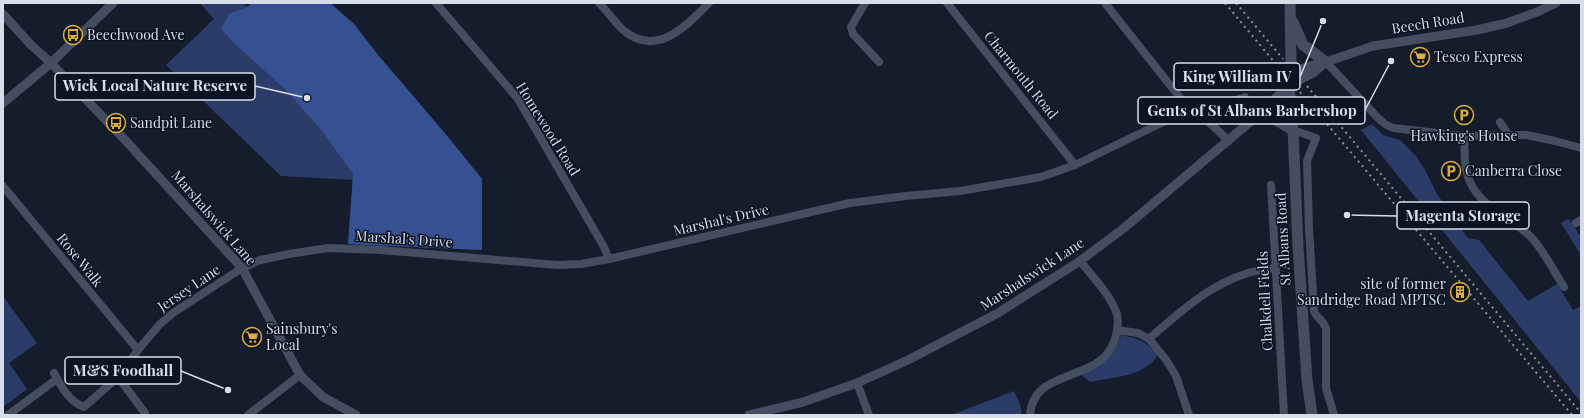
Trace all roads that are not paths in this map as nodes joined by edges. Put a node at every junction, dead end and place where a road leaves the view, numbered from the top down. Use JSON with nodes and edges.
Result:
{"nodes":[{"id":1,"x":113,"y":3,"type":"edge"},
{"id":2,"x":436,"y":3,"type":"edge"},
{"id":3,"x":599,"y":3,"type":"edge"},
{"id":4,"x":709,"y":3,"type":"edge"},
{"id":5,"x":865,"y":3,"type":"edge"},
{"id":6,"x":947,"y":3,"type":"edge"},
{"id":7,"x":1105,"y":3,"type":"edge"},
{"id":8,"x":1290,"y":3,"type":"edge"},
{"id":9,"x":1556,"y":3,"type":"edge"},
{"id":10,"x":3,"y":14,"type":"edge"},
{"id":11,"x":1291,"y":16,"type":"junction"},
{"id":12,"x":879,"y":62,"type":"dead end"},
{"id":13,"x":1326,"y":62,"type":"junction"},
{"id":14,"x":51,"y":63,"type":"junction"},
{"id":15,"x":1288,"y":89,"type":"junction"},
{"id":16,"x":1245,"y":97,"type":"dead end"},
{"id":17,"x":3,"y":103,"type":"edge"},
{"id":18,"x":1192,"y":108,"type":"junction"},
{"id":19,"x":1199,"y":113,"type":"junction"},
{"id":20,"x":1256,"y":117,"type":"junction"},
{"id":21,"x":1500,"y":122,"type":"dead end"},
{"id":22,"x":1293,"y":130,"type":"junction"},
{"id":23,"x":1464,"y":136,"type":"junction"},
{"id":24,"x":1509,"y":136,"type":"junction"},
{"id":25,"x":1229,"y":141,"type":"junction"},
{"id":26,"x":1581,"y":148,"type":"edge"},
{"id":27,"x":1075,"y":164,"type":"junction"},
{"id":28,"x":1270,"y":185,"type":"dead end"},
{"id":29,"x":3,"y":186,"type":"edge"},
{"id":30,"x":609,"y":259,"type":"junction"},
{"id":31,"x":1080,"y":261,"type":"junction"},
{"id":32,"x":242,"y":268,"type":"junction"},
{"id":33,"x":1276,"y":268,"type":"junction"},
{"id":34,"x":1564,"y":287,"type":"dead end"},
{"id":35,"x":1118,"y":330,"type":"junction"},
{"id":36,"x":1149,"y":340,"type":"junction"},
{"id":37,"x":138,"y":350,"type":"junction"},
{"id":38,"x":300,"y":375,"type":"junction"},
{"id":39,"x":118,"y":377,"type":"junction"},
{"id":40,"x":857,"y":383,"type":"junction"},
{"id":41,"x":145,"y":413,"type":"dead end"},
{"id":42,"x":8,"y":415,"type":"edge"},
{"id":43,"x":248,"y":415,"type":"edge"},
{"id":44,"x":356,"y":415,"type":"edge"},
{"id":45,"x":749,"y":415,"type":"edge"},
{"id":46,"x":869,"y":415,"type":"edge"},
{"id":47,"x":1030,"y":415,"type":"edge"},
{"id":48,"x":1189,"y":415,"type":"edge"},
{"id":49,"x":1284,"y":415,"type":"edge"},
{"id":50,"x":1312,"y":415,"type":"edge"},
{"id":51,"x":1334,"y":415,"type":"edge"}],
"edges":[{"from":1,"to":14,"type":"street"},
{"from":2,"to":30,"type":"street","name":"Homewood Road"},
{"from":3,"to":4,"type":"street"},
{"from":5,"to":12,"type":"street"},
{"from":6,"to":27,"type":"street","name":"Charmouth Road"},
{"from":7,"to":18,"type":"street"},
{"from":8,"to":11,"type":"main road"},
{"from":9,"to":13,"type":"street","name":"Beech Road"},
{"from":10,"to":14,"type":"street","name":"Marshalswick Lane"},
{"from":11,"to":13,"type":"main road"},
{"from":11,"to":15,"type":"main road","name":"St Albans Road"},
{"from":13,"to":15,"type":"street","name":"Beech Road"},
{"from":13,"to":23,"type":"street"},
{"from":14,"to":17,"type":"street"},
{"from":14,"to":32,"type":"street","name":"Marshalswick Lane"},
{"from":15,"to":20,"type":"street","name":"Marshalswick Lane"},
{"from":15,"to":22,"type":"main road","name":"St Albans Road"},
{"from":16,"to":19,"type":"street"},
{"from":18,"to":19,"type":"street"},
{"from":18,"to":27,"type":"street","name":"Marshal's Drive"},
{"from":19,"to":25,"type":"street"},
{"from":20,"to":22,"type":"main road"},
{"from":20,"to":25,"type":"street","name":"Marshalswick Lane"},
{"from":21,"to":24,"type":"street"},
{"from":22,"to":50,"type":"main road","name":"St Albans Road"},
{"from":22,"to":51,"type":"street"},
{"from":23,"to":24,"type":"street"},
{"from":23,"to":34,"type":"street"},
{"from":24,"to":26,"type":"street"},
{"from":25,"to":31,"type":"street","name":"Marshalswick Lane"},
{"from":27,"to":30,"type":"street","name":"Marshal's Drive"},
{"from":28,"to":33,"type":"street","name":"Chalkdell Fields"},
{"from":29,"to":37,"type":"street","name":"Rose Walk"},
{"from":30,"to":32,"type":"street","name":"Marshal's Drive"},
{"from":31,"to":35,"type":"street"},
{"from":31,"to":40,"type":"street","name":"Marshalswick Lane"},
{"from":32,"to":37,"type":"street","name":"Jersey Lane"},
{"from":32,"to":38,"type":"street","name":"Marshalswick Lane"},
{"from":33,"to":36,"type":"street"},
{"from":33,"to":49,"type":"street","name":"Chalkdell Fields"},
{"from":35,"to":36,"type":"street"},
{"from":35,"to":47,"type":"street"},
{"from":36,"to":48,"type":"street"},
{"from":37,"to":39,"type":"street","name":"Jersey Lane"},
{"from":38,"to":43,"type":"street"},
{"from":38,"to":44,"type":"street","name":"Marshalswick Lane"},
{"from":39,"to":41,"type":"street"},
{"from":39,"to":42,"type":"street","name":"Jersey Lane"},
{"from":40,"to":45,"type":"street","name":"Marshalswick Lane"},
{"from":40,"to":46,"type":"street"}]}
